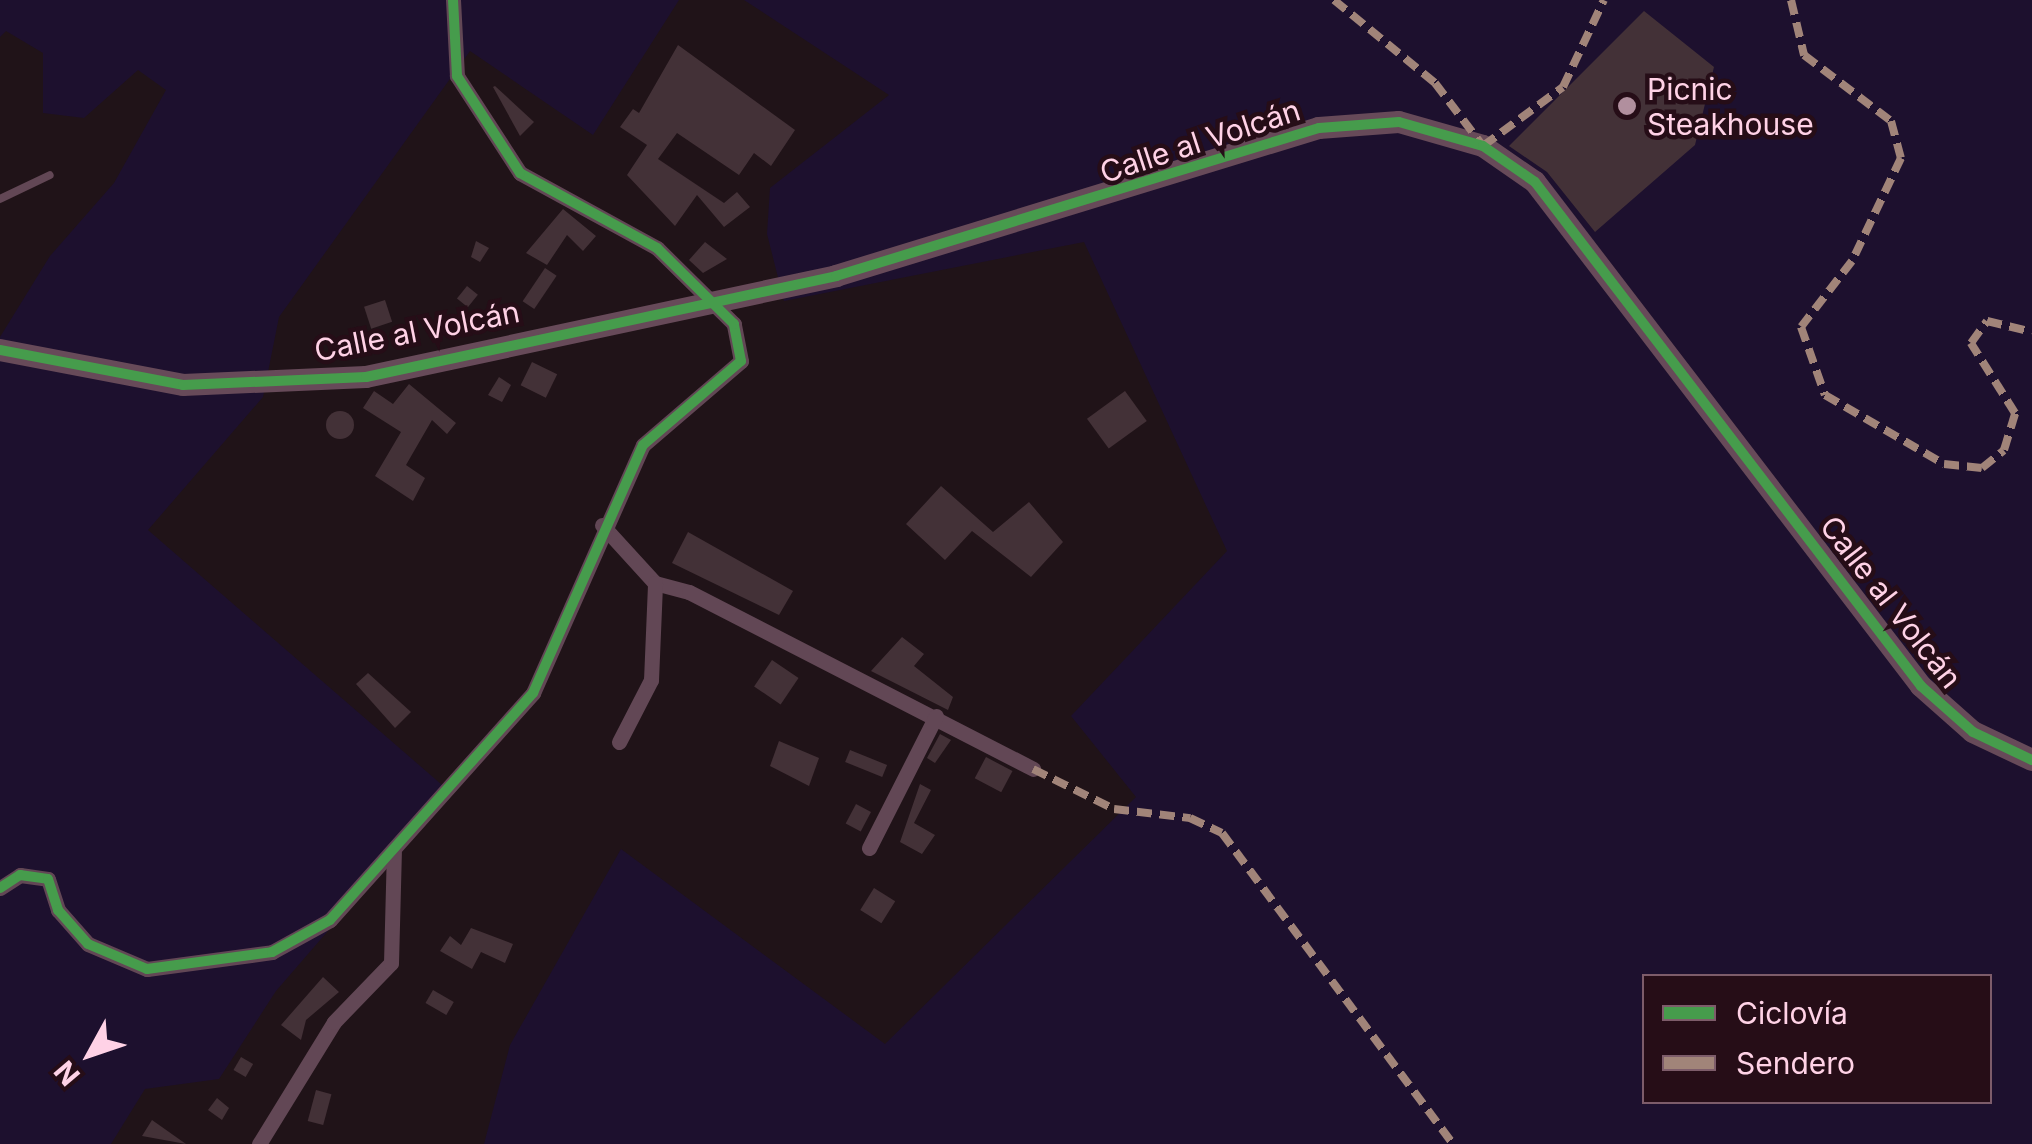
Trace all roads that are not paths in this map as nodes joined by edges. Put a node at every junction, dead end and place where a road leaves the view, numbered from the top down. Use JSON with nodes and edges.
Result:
{"nodes":[{"id":1,"x":453,"y":0,"type":"edge"},
{"id":2,"x":50,"y":175,"type":"dead end"},
{"id":3,"x":0,"y":199,"type":"edge"},
{"id":4,"x":715,"y":300,"type":"junction"},
{"id":5,"x":0,"y":350,"type":"edge"},
{"id":6,"x":602,"y":525,"type":"junction"},
{"id":7,"x":655,"y":583,"type":"junction"},
{"id":8,"x":936,"y":716,"type":"junction"},
{"id":9,"x":620,"y":742,"type":"dead end"},
{"id":10,"x":2032,"y":760,"type":"edge"},
{"id":11,"x":1033,"y":768,"type":"dead end"},
{"id":12,"x":869,"y":848,"type":"dead end"},
{"id":13,"x":394,"y":852,"type":"junction"},
{"id":14,"x":0,"y":888,"type":"edge"},
{"id":15,"x":259,"y":1144,"type":"edge"}],
"edges":[{"from":1,"to":4,"type":"street"},
{"from":2,"to":3,"type":"lane"},
{"from":4,"to":5,"type":"street","name":"Calle al Volcán"},
{"from":4,"to":6,"type":"street"},
{"from":4,"to":10,"type":"street","name":"Calle al Volcán"},
{"from":6,"to":7,"type":"street"},
{"from":6,"to":13,"type":"street"},
{"from":7,"to":8,"type":"street"},
{"from":7,"to":9,"type":"street"},
{"from":8,"to":11,"type":"street"},
{"from":8,"to":12,"type":"street"},
{"from":13,"to":14,"type":"street"},
{"from":13,"to":15,"type":"street"}]}
